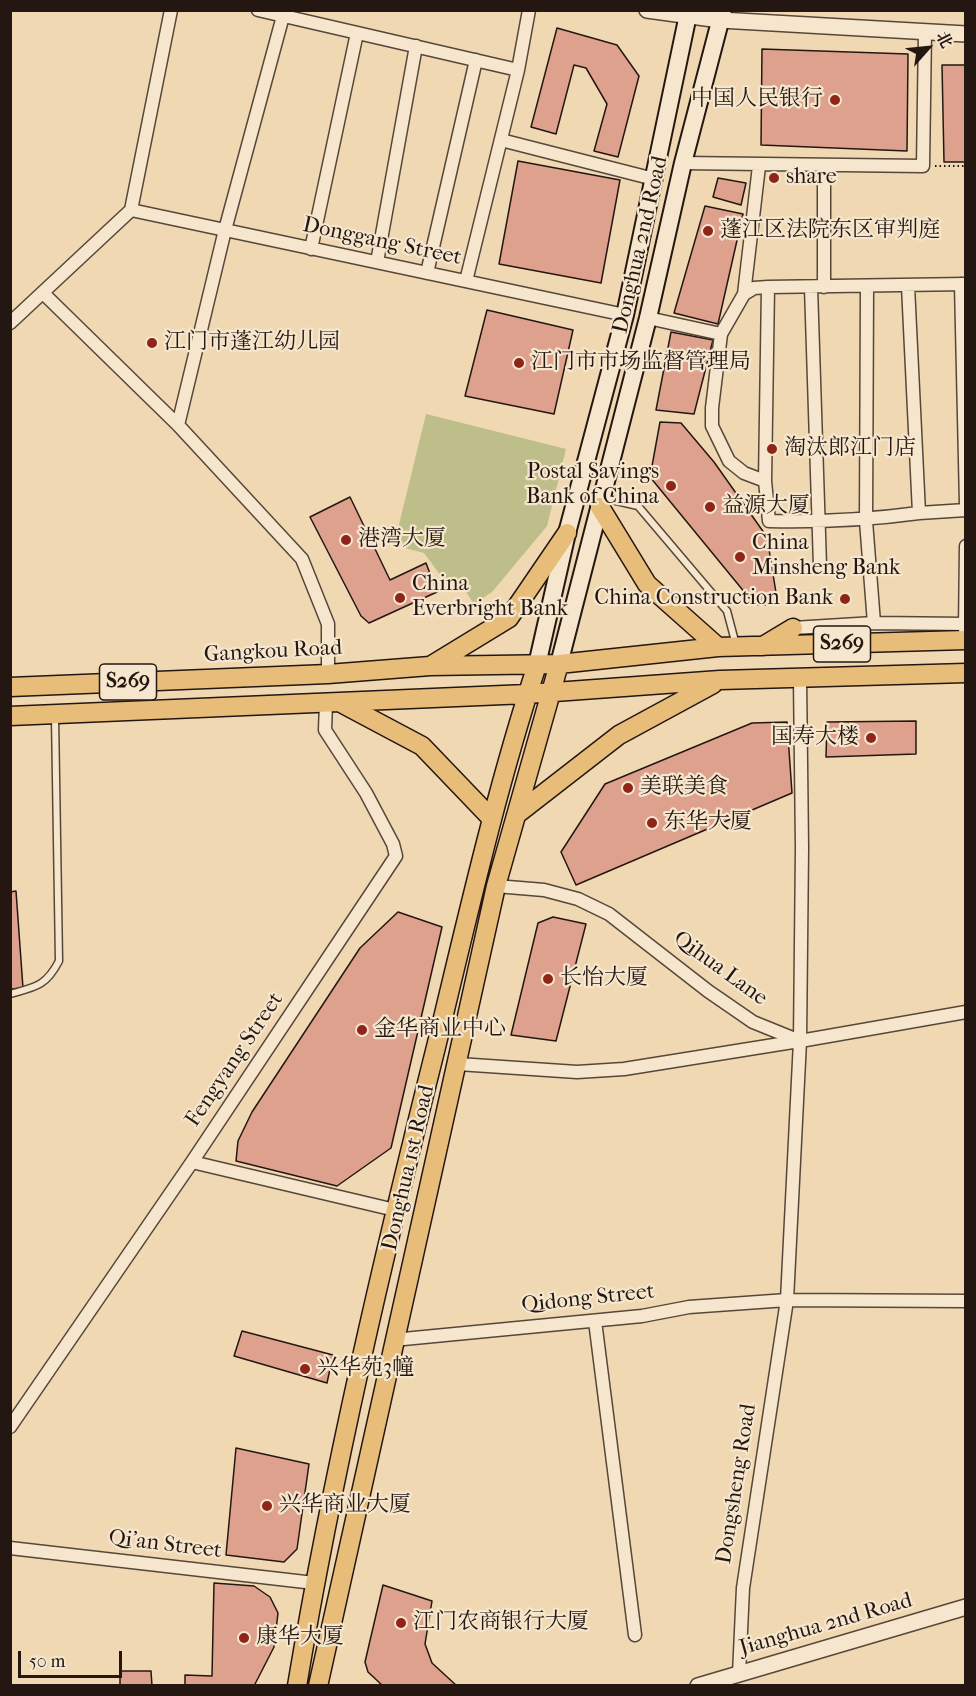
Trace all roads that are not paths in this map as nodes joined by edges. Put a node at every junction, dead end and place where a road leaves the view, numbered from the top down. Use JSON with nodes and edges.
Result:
{"nodes":[{"id":1,"x":171,"y":10,"type":"edge"},
{"id":2,"x":258,"y":10,"type":"edge"},
{"id":3,"x":529,"y":10,"type":"edge"},
{"id":4,"x":647,"y":10,"type":"edge"},
{"id":5,"x":689,"y":14,"type":"edge"},
{"id":6,"x":722,"y":15,"type":"edge"},
{"id":7,"x":283,"y":16,"type":"junction"},
{"id":8,"x":925,"y":32,"type":"junction"},
{"id":9,"x":357,"y":33,"type":"junction"},
{"id":10,"x":966,"y":34,"type":"edge"},
{"id":11,"x":416,"y":46,"type":"junction"},
{"id":12,"x":476,"y":60,"type":"junction"},
{"id":13,"x":518,"y":70,"type":"junction"},
{"id":14,"x":501,"y":140,"type":"junction"},
{"id":15,"x":683,"y":163,"type":"junction"},
{"id":16,"x":824,"y":165,"type":"junction"},
{"id":17,"x":759,"y":166,"type":"junction"},
{"id":18,"x":654,"y":179,"type":"junction"},
{"id":19,"x":130,"y":210,"type":"junction"},
{"id":20,"x":225,"y":230,"type":"junction"},
{"id":21,"x":312,"y":249,"type":"junction"},
{"id":22,"x":377,"y":262,"type":"junction"},
{"id":23,"x":427,"y":273,"type":"junction"},
{"id":24,"x":466,"y":281,"type":"junction"},
{"id":25,"x":963,"y":284,"type":"edge"},
{"id":26,"x":908,"y":286,"type":"junction"},
{"id":27,"x":768,"y":287,"type":"junction"},
{"id":28,"x":811,"y":287,"type":"junction"},
{"id":29,"x":824,"y":287,"type":"junction"},
{"id":30,"x":867,"y":287,"type":"junction"},
{"id":31,"x":43,"y":293,"type":"junction"},
{"id":32,"x":744,"y":294,"type":"junction"},
{"id":33,"x":625,"y":315,"type":"junction"},
{"id":34,"x":648,"y":318,"type":"junction"},
{"id":35,"x":10,"y":323,"type":"edge"},
{"id":36,"x":721,"y":334,"type":"junction"},
{"id":37,"x":178,"y":425,"type":"junction"},
{"id":38,"x":765,"y":481,"type":"junction"},
{"id":39,"x":601,"y":502,"type":"junction"},
{"id":40,"x":966,"y":504,"type":"edge"},
{"id":41,"x":966,"y":510,"type":"edge"},
{"id":42,"x":919,"y":513,"type":"junction"},
{"id":43,"x":866,"y":521,"type":"junction"},
{"id":44,"x":819,"y":522,"type":"junction"},
{"id":45,"x":567,"y":533,"type":"junction"},
{"id":46,"x":966,"y":546,"type":"edge"},
{"id":47,"x":820,"y":566,"type":"dead end"},
{"id":48,"x":874,"y":623,"type":"junction"},
{"id":49,"x":793,"y":628,"type":"joint"},
{"id":50,"x":965,"y":632,"type":"edge"},
{"id":51,"x":813,"y":645,"type":"junction"},
{"id":52,"x":762,"y":646,"type":"junction"},
{"id":53,"x":718,"y":647,"type":"junction"},
{"id":54,"x":736,"y":647,"type":"junction"},
{"id":55,"x":559,"y":664,"type":"junction"},
{"id":56,"x":537,"y":665,"type":"junction"},
{"id":57,"x":430,"y":666,"type":"junction"},
{"id":58,"x":966,"y":673,"type":"edge"},
{"id":59,"x":328,"y":674,"type":"junction"},
{"id":60,"x":245,"y":677,"type":"junction"},
{"id":61,"x":808,"y":678,"type":"junction"},
{"id":62,"x":720,"y":680,"type":"junction"},
{"id":63,"x":10,"y":687,"type":"edge"},
{"id":64,"x":551,"y":693,"type":"junction"},
{"id":65,"x":527,"y":694,"type":"junction"},
{"id":66,"x":334,"y":703,"type":"junction"},
{"id":67,"x":245,"y":707,"type":"junction"},
{"id":68,"x":55,"y":714,"type":"junction"},
{"id":69,"x":10,"y":716,"type":"edge"},
{"id":70,"x":516,"y":815,"type":"junction"},
{"id":71,"x":492,"y":819,"type":"junction"},
{"id":72,"x":496,"y":886,"type":"junction"},
{"id":73,"x":10,"y":994,"type":"edge"},
{"id":74,"x":966,"y":1012,"type":"edge"},
{"id":75,"x":800,"y":1041,"type":"junction"},
{"id":76,"x":458,"y":1064,"type":"junction"},
{"id":77,"x":192,"y":1162,"type":"junction"},
{"id":78,"x":395,"y":1210,"type":"junction"},
{"id":79,"x":787,"y":1300,"type":"junction"},
{"id":80,"x":966,"y":1301,"type":"edge"},
{"id":81,"x":595,"y":1320,"type":"junction"},
{"id":82,"x":393,"y":1340,"type":"junction"},
{"id":83,"x":10,"y":1427,"type":"edge"},
{"id":84,"x":10,"y":1548,"type":"edge"},
{"id":85,"x":314,"y":1583,"type":"junction"},
{"id":86,"x":966,"y":1607,"type":"edge"},
{"id":87,"x":635,"y":1635,"type":"dead end"},
{"id":88,"x":739,"y":1674,"type":"junction"},
{"id":89,"x":297,"y":1686,"type":"edge"},
{"id":90,"x":318,"y":1686,"type":"edge"},
{"id":91,"x":698,"y":1686,"type":"edge"}],
"edges":[{"from":1,"to":19,"type":"street"},
{"from":2,"to":7,"type":"street"},
{"from":3,"to":13,"type":"street"},
{"from":4,"to":5,"type":"street"},
{"from":5,"to":6,"type":"street"},
{"from":5,"to":18,"type":"main road","name":"Donghua 2nd Road"},
{"from":6,"to":8,"type":"street"},
{"from":6,"to":15,"type":"main road","name":"Donghua 2nd Road"},
{"from":7,"to":9,"type":"street"},
{"from":7,"to":20,"type":"street"},
{"from":8,"to":10,"type":"street"},
{"from":8,"to":16,"type":"street"},
{"from":9,"to":11,"type":"street"},
{"from":9,"to":21,"type":"street"},
{"from":11,"to":12,"type":"street"},
{"from":11,"to":22,"type":"street"},
{"from":12,"to":13,"type":"street"},
{"from":12,"to":23,"type":"street"},
{"from":13,"to":14,"type":"street"},
{"from":14,"to":18,"type":"street"},
{"from":14,"to":24,"type":"street"},
{"from":15,"to":17,"type":"street"},
{"from":15,"to":34,"type":"main road","name":"Donghua 2nd Road"},
{"from":16,"to":17,"type":"street"},
{"from":16,"to":29,"type":"street"},
{"from":17,"to":32,"type":"street"},
{"from":18,"to":33,"type":"main road","name":"Donghua 2nd Road"},
{"from":19,"to":20,"type":"street","name":"Donggang Street"},
{"from":19,"to":31,"type":"street"},
{"from":20,"to":21,"type":"street","name":"Donggang Street"},
{"from":20,"to":37,"type":"street"},
{"from":21,"to":22,"type":"street","name":"Donggang Street"},
{"from":22,"to":23,"type":"street","name":"Donggang Street"},
{"from":23,"to":24,"type":"street","name":"Donggang Street"},
{"from":24,"to":33,"type":"street","name":"Donggang Street"},
{"from":25,"to":26,"type":"street"},
{"from":25,"to":40,"type":"street"},
{"from":26,"to":30,"type":"street"},
{"from":26,"to":42,"type":"street"},
{"from":27,"to":28,"type":"street"},
{"from":27,"to":32,"type":"street"},
{"from":27,"to":38,"type":"street"},
{"from":28,"to":29,"type":"street"},
{"from":28,"to":44,"type":"street"},
{"from":29,"to":30,"type":"street"},
{"from":30,"to":43,"type":"street"},
{"from":31,"to":35,"type":"street"},
{"from":31,"to":37,"type":"street"},
{"from":32,"to":36,"type":"street"},
{"from":33,"to":45,"type":"main road","name":"Donghua 2nd Road"},
{"from":34,"to":36,"type":"street"},
{"from":34,"to":39,"type":"main road","name":"Donghua 2nd Road"},
{"from":36,"to":38,"type":"street"},
{"from":37,"to":59,"type":"street"},
{"from":38,"to":44,"type":"street"},
{"from":39,"to":53,"type":"main road"},
{"from":39,"to":54,"type":"lane"},
{"from":39,"to":55,"type":"main road","name":"Donghua 2nd Road"},
{"from":41,"to":42,"type":"street"},
{"from":42,"to":43,"type":"street"},
{"from":43,"to":44,"type":"street"},
{"from":43,"to":48,"type":"street"},
{"from":44,"to":47,"type":"street"},
{"from":45,"to":56,"type":"main road","name":"Donghua 2nd Road"},
{"from":45,"to":57,"type":"main road"},
{"from":46,"to":50,"type":"street"},
{"from":48,"to":49,"type":"street"},
{"from":48,"to":50,"type":"street"},
{"from":49,"to":52,"type":"main road"},
{"from":50,"to":51,"type":"main road","number":"S269"},
{"from":51,"to":52,"type":"main road","number":"S269"},
{"from":51,"to":61,"type":"main road"},
{"from":52,"to":54,"type":"main road","number":"S269"},
{"from":53,"to":54,"type":"main road","number":"S269"},
{"from":53,"to":55,"type":"main road","number":"S269"},
{"from":55,"to":56,"type":"main road","number":"S269"},
{"from":55,"to":64,"type":"main road","name":"Donghua 1st Road"},
{"from":56,"to":57,"type":"main road","name":"Gangkou Road","number":"S269"},
{"from":56,"to":65,"type":"main road","name":"Donghua 1st Road"},
{"from":57,"to":59,"type":"main road","name":"Gangkou Road","number":"S269"},
{"from":58,"to":61,"type":"main road","number":"S269"},
{"from":59,"to":60,"type":"main road","name":"Gangkou Road","number":"S269"},
{"from":60,"to":63,"type":"main road","name":"Gangkou Road","number":"S269"},
{"from":60,"to":67,"type":"main road"},
{"from":61,"to":62,"type":"main road","number":"S269"},
{"from":61,"to":75,"type":"street","name":"Dongsheng Road"},
{"from":62,"to":64,"type":"main road","number":"S269"},
{"from":62,"to":70,"type":"main road"},
{"from":64,"to":65,"type":"main road","number":"S269"},
{"from":64,"to":70,"type":"main road","name":"Donghua 1st Road"},
{"from":65,"to":66,"type":"main road","number":"S269"},
{"from":65,"to":71,"type":"main road","name":"Donghua 1st Road"},
{"from":66,"to":67,"type":"main road","number":"S269"},
{"from":66,"to":71,"type":"main road"},
{"from":66,"to":77,"type":"street","name":"Fengyang Street"},
{"from":67,"to":68,"type":"main road","number":"S269"},
{"from":68,"to":69,"type":"main road","number":"S269"},
{"from":68,"to":73,"type":"lane"},
{"from":70,"to":72,"type":"main road","name":"Donghua 1st Road"},
{"from":71,"to":78,"type":"main road","name":"Donghua 1st Road"},
{"from":72,"to":75,"type":"street","name":"Qihua Lane"},
{"from":72,"to":76,"type":"main road","name":"Donghua 1st Road"},
{"from":74,"to":75,"type":"street"},
{"from":75,"to":76,"type":"street"},
{"from":75,"to":79,"type":"street","name":"Dongsheng Road"},
{"from":76,"to":82,"type":"main road","name":"Donghua 1st Road"},
{"from":77,"to":78,"type":"street"},
{"from":77,"to":83,"type":"street","name":"Fengyang Street"},
{"from":78,"to":85,"type":"main road","name":"Donghua 1st Road"},
{"from":79,"to":80,"type":"street","name":"Qidong Street"},
{"from":79,"to":81,"type":"street","name":"Qidong Street"},
{"from":79,"to":88,"type":"street","name":"Dongsheng Road"},
{"from":81,"to":82,"type":"street","name":"Qidong Street"},
{"from":81,"to":87,"type":"street"},
{"from":82,"to":90,"type":"main road","name":"Donghua 1st Road"},
{"from":84,"to":85,"type":"street","name":"Qi'an Street"},
{"from":85,"to":89,"type":"main road","name":"Donghua 1st Road"},
{"from":86,"to":88,"type":"street","name":"Jianghua 2nd Road"},
{"from":88,"to":91,"type":"street","name":"Jianghua 2nd Road"}]}
